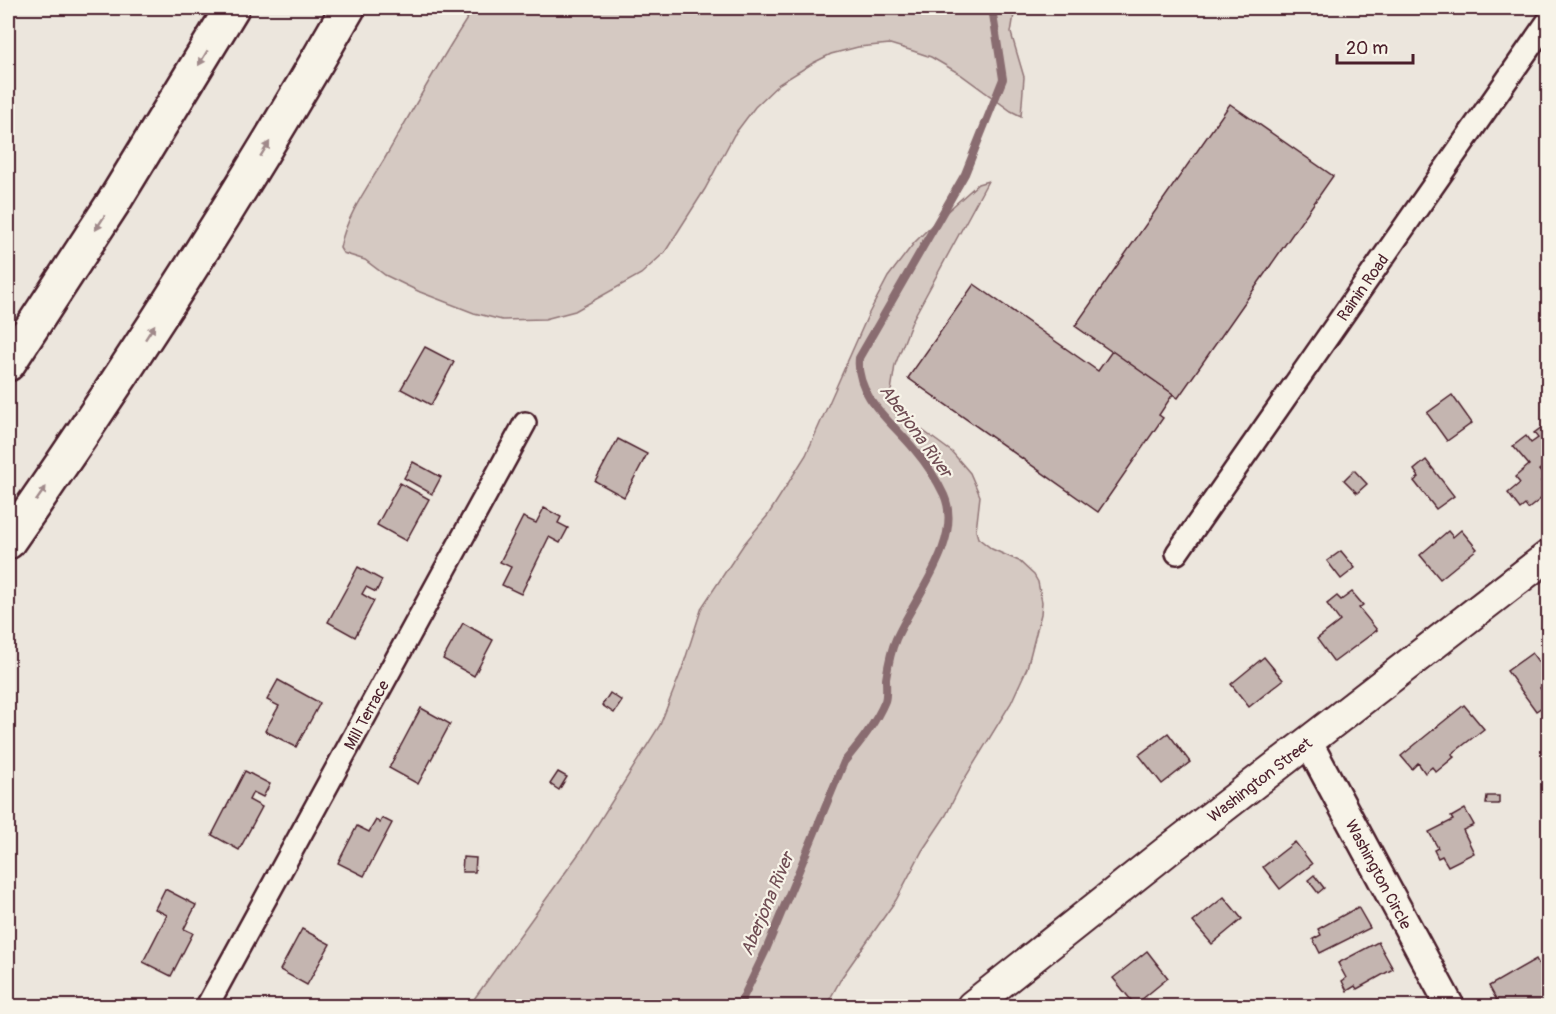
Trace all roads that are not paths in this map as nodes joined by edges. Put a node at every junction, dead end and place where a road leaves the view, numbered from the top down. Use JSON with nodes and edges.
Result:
{"nodes":[{"id":1,"x":232,"y":8,"type":"edge"},
{"id":2,"x":348,"y":8,"type":"edge"},
{"id":3,"x":361,"y":8,"type":"edge"},
{"id":4,"x":1548,"y":21,"type":"edge"},
{"id":5,"x":318,"y":59,"type":"junction"},
{"id":6,"x":8,"y":364,"type":"edge"},
{"id":7,"x":525,"y":423,"type":"dead end"},
{"id":8,"x":8,"y":542,"type":"edge"},
{"id":9,"x":1177,"y":553,"type":"dead end"},
{"id":10,"x":1548,"y":556,"type":"edge"},
{"id":11,"x":1308,"y":742,"type":"junction"},
{"id":12,"x":207,"y":1006,"type":"edge"},
{"id":13,"x":972,"y":1006,"type":"edge"},
{"id":14,"x":1450,"y":1006,"type":"edge"}],
"edges":[{"from":1,"to":6,"type":"highway","one_way":true},
{"from":2,"to":5,"type":"highway"},
{"from":3,"to":5,"type":"highway"},
{"from":4,"to":9,"type":"street","name":"Rainin Road"},
{"from":8,"to":5,"type":"highway","one_way":true},
{"from":7,"to":12,"type":"street","name":"Mill Terrace"},
{"from":10,"to":11,"type":"main road","name":"Washington Street"},
{"from":11,"to":13,"type":"main road","name":"Washington Street"},
{"from":11,"to":14,"type":"street","name":"Washington Circle"}]}
